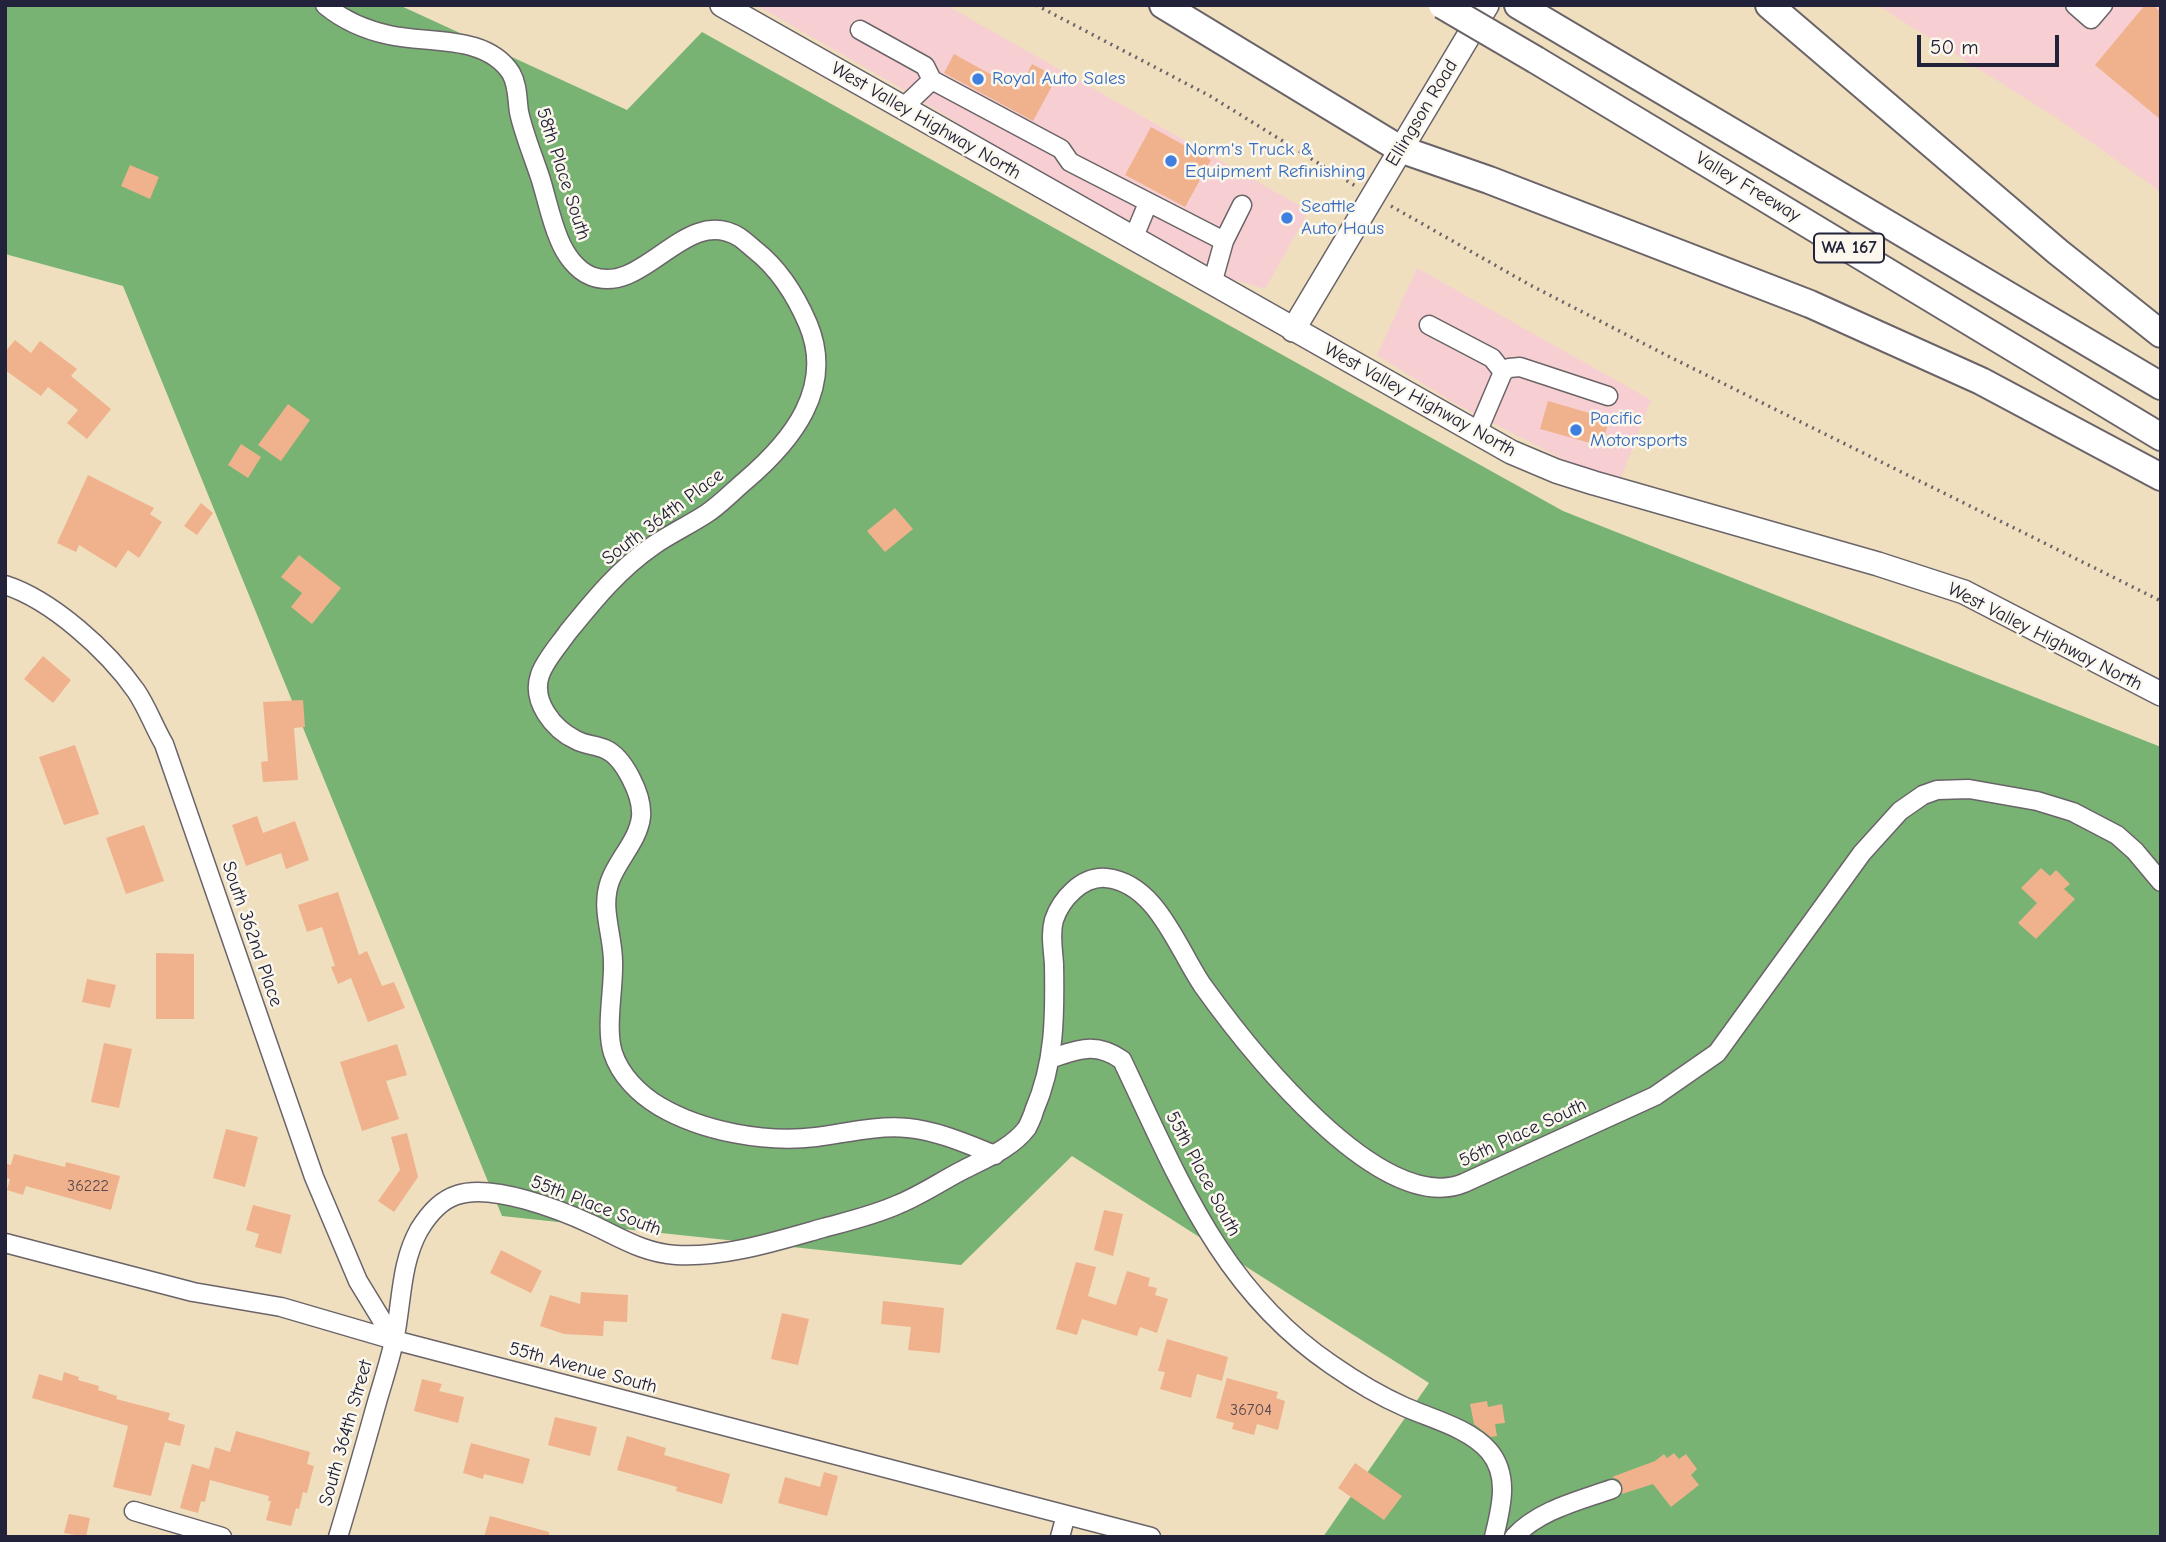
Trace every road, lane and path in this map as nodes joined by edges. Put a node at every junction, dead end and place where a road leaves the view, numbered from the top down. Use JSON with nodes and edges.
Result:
{"nodes":[{"id":1,"x":325,"y":5,"type":"edge"},
{"id":2,"x":722,"y":5,"type":"edge"},
{"id":3,"x":1036,"y":5,"type":"edge"},
{"id":4,"x":1163,"y":5,"type":"edge"},
{"id":5,"x":1442,"y":5,"type":"edge"},
{"id":6,"x":1487,"y":5,"type":"edge"},
{"id":7,"x":1518,"y":5,"type":"edge"},
{"id":8,"x":1769,"y":5,"type":"edge"},
{"id":9,"x":2075,"y":5,"type":"edge"},
{"id":10,"x":2103,"y":5,"type":"edge"},
{"id":11,"x":860,"y":30,"type":"dead end"},
{"id":12,"x":932,"y":80,"type":"junction"},
{"id":13,"x":906,"y":110,"type":"junction"},
{"id":14,"x":1400,"y":149,"type":"junction"},
{"id":15,"x":1372,"y":196,"type":"junction"},
{"id":16,"x":1148,"y":203,"type":"junction"},
{"id":17,"x":1242,"y":205,"type":"dead end"},
{"id":18,"x":1133,"y":239,"type":"junction"},
{"id":19,"x":1224,"y":241,"type":"junction"},
{"id":20,"x":773,"y":264,"type":"joint"},
{"id":21,"x":1212,"y":284,"type":"junction"},
{"id":22,"x":1429,"y":326,"type":"dead end"},
{"id":23,"x":1293,"y":330,"type":"junction"},
{"id":24,"x":2161,"y":334,"type":"edge"},
{"id":25,"x":1503,"y":372,"type":"junction"},
{"id":26,"x":2161,"y":386,"type":"edge"},
{"id":27,"x":1608,"y":396,"type":"dead end"},
{"id":28,"x":1477,"y":433,"type":"junction"},
{"id":29,"x":2161,"y":437,"type":"edge"},
{"id":30,"x":2161,"y":477,"type":"edge"},
{"id":31,"x":7,"y":592,"type":"edge"},
{"id":32,"x":2161,"y":601,"type":"edge"},
{"id":33,"x":2161,"y":694,"type":"edge"},
{"id":34,"x":2161,"y":882,"type":"edge"},
{"id":35,"x":1052,"y":1058,"type":"junction"},
{"id":36,"x":995,"y":1155,"type":"junction"},
{"id":37,"x":5,"y":1243,"type":"edge"},
{"id":38,"x":394,"y":1340,"type":"junction"},
{"id":39,"x":1612,"y":1489,"type":"dead end"},
{"id":40,"x":134,"y":1511,"type":"dead end"},
{"id":41,"x":1066,"y":1514,"type":"junction"},
{"id":42,"x":222,"y":1537,"type":"edge"},
{"id":43,"x":338,"y":1537,"type":"edge"},
{"id":44,"x":1060,"y":1537,"type":"edge"},
{"id":45,"x":1151,"y":1537,"type":"edge"},
{"id":46,"x":1494,"y":1537,"type":"edge"},
{"id":47,"x":1514,"y":1537,"type":"edge"}],
"edges":[{"from":1,"to":20,"type":"street","name":"58th Place South"},
{"from":2,"to":13,"type":"main road","name":"West Valley Highway North"},
{"from":3,"to":15,"type":"path"},
{"from":4,"to":14,"type":"highway"},
{"from":5,"to":29,"type":"highway","name":"Valley Freeway","number":"WA 167","bridge":true},
{"from":6,"to":14,"type":"main road","name":"Ellingson Road"},
{"from":7,"to":26,"type":"highway","name":"Valley Freeway","number":"WA 167"},
{"from":8,"to":24,"type":"highway"},
{"from":9,"to":10,"type":"street"},
{"from":11,"to":12,"type":"street"},
{"from":12,"to":13,"type":"street"},
{"from":12,"to":16,"type":"street"},
{"from":13,"to":18,"type":"main road","name":"West Valley Highway North"},
{"from":14,"to":15,"type":"main road","name":"Ellingson Road"},
{"from":14,"to":30,"type":"highway"},
{"from":15,"to":23,"type":"main road","name":"Ellingson Road"},
{"from":15,"to":32,"type":"path"},
{"from":16,"to":18,"type":"street"},
{"from":16,"to":19,"type":"street"},
{"from":17,"to":19,"type":"street"},
{"from":18,"to":21,"type":"main road","name":"West Valley Highway North"},
{"from":19,"to":21,"type":"street"},
{"from":20,"to":36,"type":"street","name":"South 364th Place"},
{"from":21,"to":23,"type":"main road","name":"West Valley Highway North"},
{"from":22,"to":25,"type":"street"},
{"from":23,"to":28,"type":"main road","name":"West Valley Highway North"},
{"from":25,"to":27,"type":"street"},
{"from":25,"to":28,"type":"street"},
{"from":28,"to":33,"type":"main road","name":"West Valley Highway North"},
{"from":31,"to":38,"type":"street","name":"South 362nd Place"},
{"from":34,"to":35,"type":"street","name":"56th Place South"},
{"from":35,"to":36,"type":"street","name":"56th Place South"},
{"from":35,"to":46,"type":"street","name":"55th Place South"},
{"from":36,"to":38,"type":"street","name":"55th Place South"},
{"from":37,"to":38,"type":"street","name":"55th Avenue South"},
{"from":38,"to":41,"type":"street","name":"55th Avenue South"},
{"from":38,"to":43,"type":"street","name":"South 364th Street"},
{"from":39,"to":47,"type":"street"},
{"from":40,"to":42,"type":"street"},
{"from":41,"to":44,"type":"street"},
{"from":41,"to":45,"type":"street","name":"55th Avenue South"}]}
